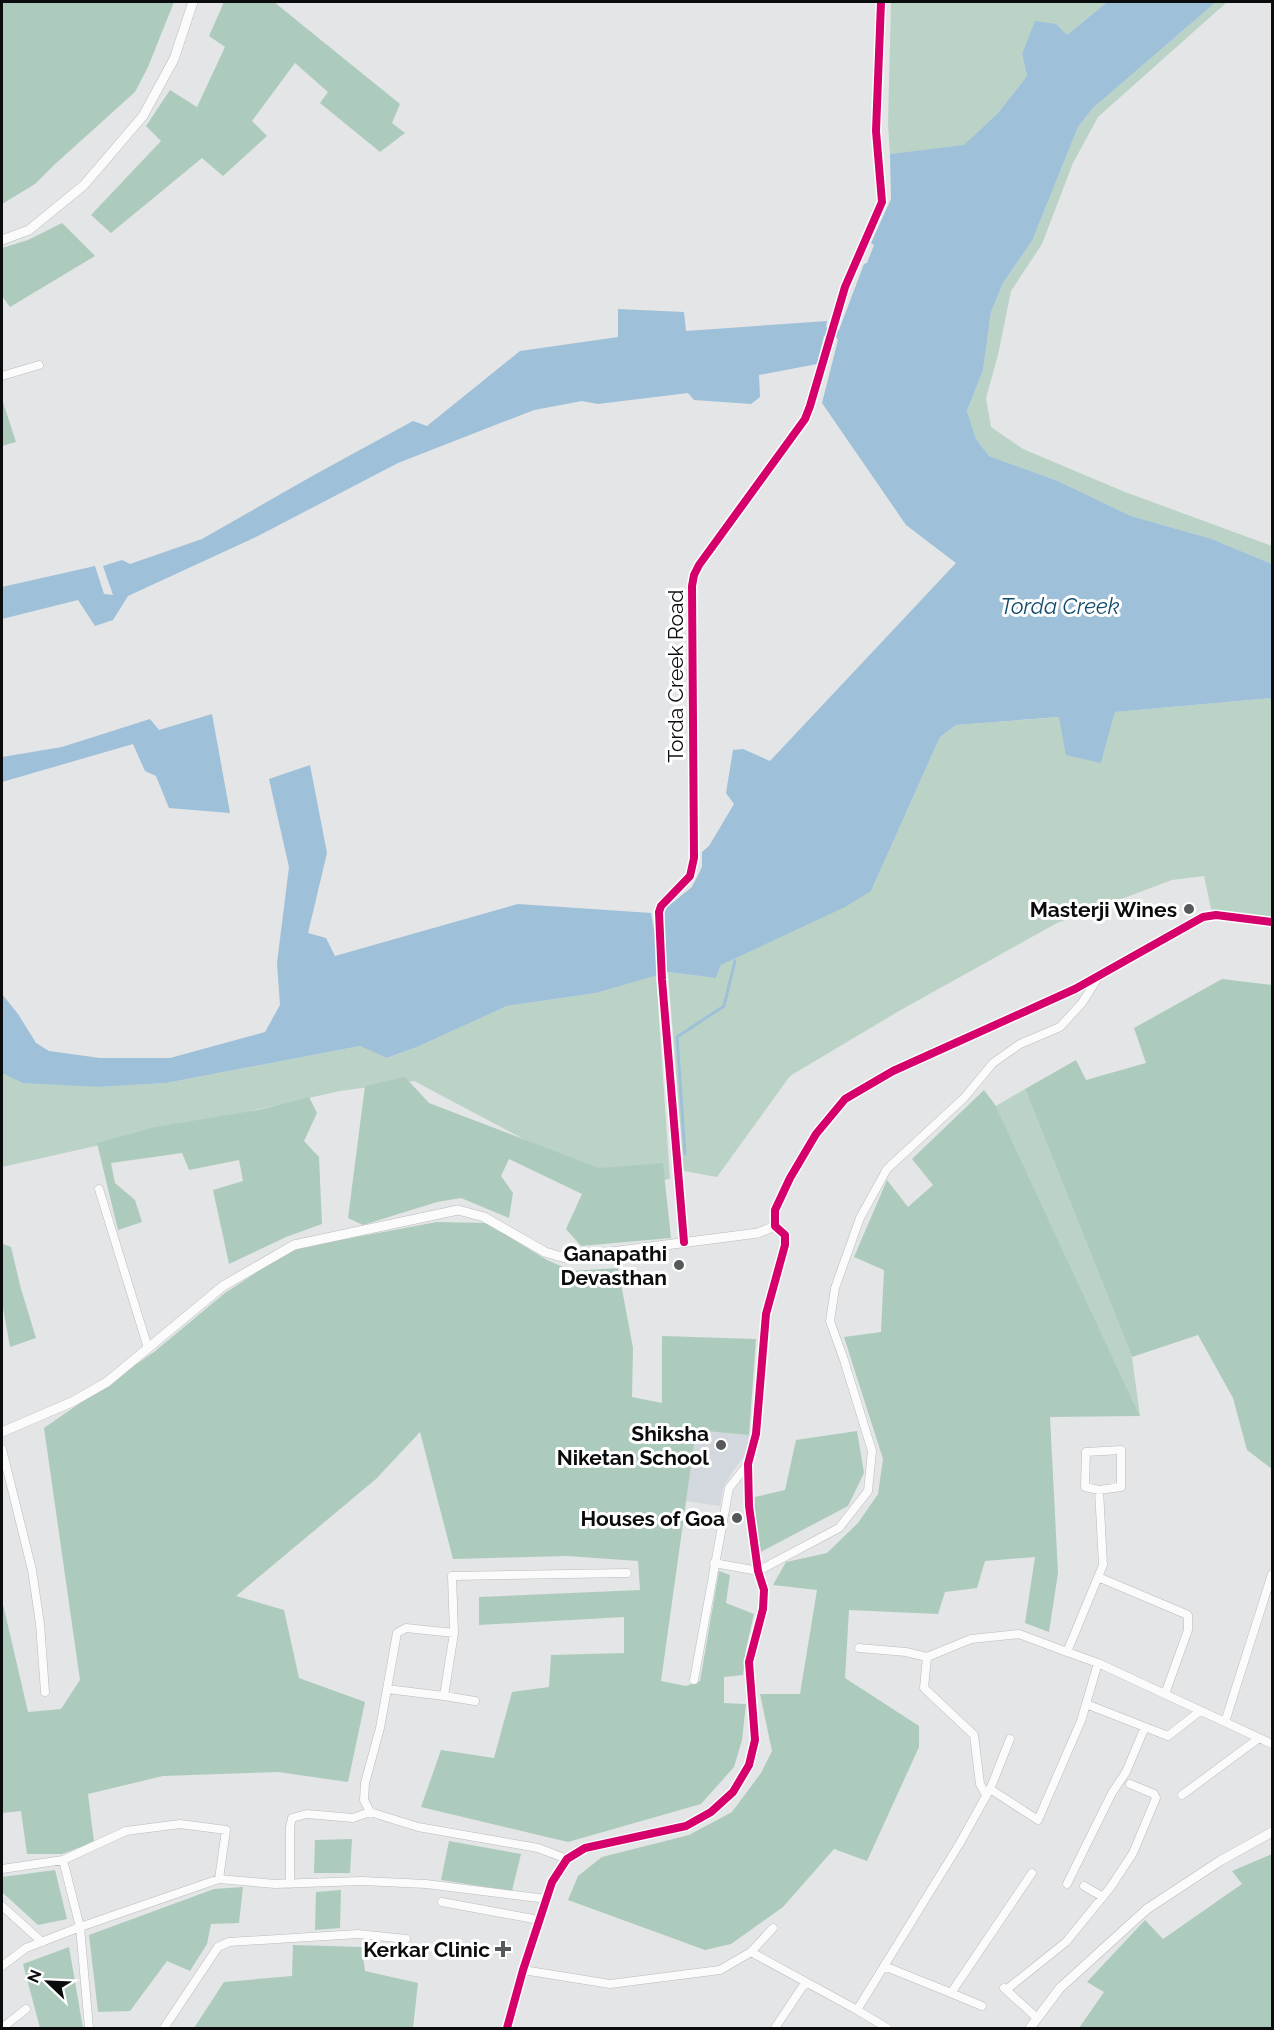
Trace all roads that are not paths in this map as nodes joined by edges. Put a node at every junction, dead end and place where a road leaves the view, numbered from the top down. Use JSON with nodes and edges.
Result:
{"nodes":[{"id":1,"x":193,"y":2,"type":"edge"},
{"id":2,"x":881,"y":2,"type":"edge"},
{"id":3,"x":2,"y":240,"type":"edge"},
{"id":4,"x":39,"y":365,"type":"dead end"},
{"id":5,"x":2,"y":376,"type":"edge"},
{"id":6,"x":1272,"y":922,"type":"edge"},
{"id":7,"x":1099,"y":976,"type":"junction"},
{"id":8,"x":99,"y":1189,"type":"dead end"},
{"id":9,"x":775,"y":1226,"type":"junction"},
{"id":10,"x":684,"y":1242,"type":"junction"},
{"id":11,"x":148,"y":1348,"type":"junction"},
{"id":12,"x":2,"y":1432,"type":"edge"},
{"id":13,"x":2,"y":1449,"type":"edge"},
{"id":14,"x":748,"y":1464,"type":"junction"},
{"id":15,"x":1099,"y":1490,"type":"junction"},
{"id":16,"x":714,"y":1563,"type":"junction"},
{"id":17,"x":758,"y":1571,"type":"junction"},
{"id":18,"x":627,"y":1573,"type":"dead end"},
{"id":19,"x":1272,"y":1574,"type":"edge"},
{"id":20,"x":1098,"y":1577,"type":"junction"},
{"id":21,"x":454,"y":1634,"type":"junction"},
{"id":22,"x":859,"y":1648,"type":"dead end"},
{"id":23,"x":1067,"y":1652,"type":"junction"},
{"id":24,"x":927,"y":1657,"type":"junction"},
{"id":25,"x":1098,"y":1663,"type":"junction"},
{"id":26,"x":694,"y":1680,"type":"dead end"},
{"id":27,"x":387,"y":1689,"type":"junction"},
{"id":28,"x":45,"y":1692,"type":"dead end"},
{"id":29,"x":1165,"y":1694,"type":"junction"},
{"id":30,"x":444,"y":1696,"type":"junction"},
{"id":31,"x":475,"y":1701,"type":"dead end"},
{"id":32,"x":1086,"y":1704,"type":"junction"},
{"id":33,"x":1200,"y":1711,"type":"junction"},
{"id":34,"x":1225,"y":1722,"type":"junction"},
{"id":35,"x":1145,"y":1727,"type":"junction"},
{"id":36,"x":1259,"y":1738,"type":"junction"},
{"id":37,"x":1010,"y":1739,"type":"dead end"},
{"id":38,"x":1272,"y":1744,"type":"edge"},
{"id":39,"x":1130,"y":1784,"type":"dead end"},
{"id":40,"x":988,"y":1792,"type":"junction"},
{"id":41,"x":1182,"y":1795,"type":"dead end"},
{"id":42,"x":370,"y":1812,"type":"junction"},
{"id":43,"x":1272,"y":1832,"type":"edge"},
{"id":44,"x":567,"y":1858,"type":"junction"},
{"id":45,"x":63,"y":1860,"type":"junction"},
{"id":46,"x":2,"y":1869,"type":"edge"},
{"id":47,"x":1032,"y":1873,"type":"dead end"},
{"id":48,"x":219,"y":1879,"type":"junction"},
{"id":49,"x":290,"y":1884,"type":"junction"},
{"id":50,"x":1067,"y":1884,"type":"dead end"},
{"id":51,"x":1084,"y":1886,"type":"dead end"},
{"id":52,"x":1103,"y":1897,"type":"junction"},
{"id":53,"x":547,"y":1899,"type":"junction"},
{"id":54,"x":442,"y":1902,"type":"dead end"},
{"id":55,"x":2,"y":1906,"type":"edge"},
{"id":56,"x":539,"y":1920,"type":"junction"},
{"id":57,"x":80,"y":1927,"type":"junction"},
{"id":58,"x":773,"y":1928,"type":"dead end"},
{"id":59,"x":406,"y":1939,"type":"dead end"},
{"id":60,"x":42,"y":1942,"type":"junction"},
{"id":61,"x":751,"y":1952,"type":"junction"},
{"id":62,"x":2,"y":1966,"type":"edge"},
{"id":63,"x":884,"y":1966,"type":"junction"},
{"id":64,"x":523,"y":1970,"type":"junction"},
{"id":65,"x":806,"y":1983,"type":"junction"},
{"id":66,"x":951,"y":1993,"type":"junction"},
{"id":67,"x":982,"y":2006,"type":"dead end"},
{"id":68,"x":26,"y":2009,"type":"dead end"},
{"id":69,"x":857,"y":2010,"type":"junction"},
{"id":70,"x":1037,"y":2019,"type":"junction"},
{"id":71,"x":2,"y":2028,"type":"edge"},
{"id":72,"x":89,"y":2028,"type":"edge"},
{"id":73,"x":164,"y":2028,"type":"edge"},
{"id":74,"x":507,"y":2028,"type":"edge"},
{"id":75,"x":776,"y":2028,"type":"edge"},
{"id":76,"x":887,"y":2028,"type":"edge"},
{"id":77,"x":1030,"y":2028,"type":"edge"}],
"edges":[{"from":1,"to":3,"type":"street"},
{"from":2,"to":10,"type":"street","name":"Torda Creek Road"},
{"from":4,"to":5,"type":"street"},
{"from":6,"to":7,"type":"street"},
{"from":7,"to":9,"type":"street"},
{"from":7,"to":17,"type":"street"},
{"from":8,"to":11,"type":"street"},
{"from":9,"to":10,"type":"street"},
{"from":9,"to":14,"type":"street"},
{"from":10,"to":11,"type":"street"},
{"from":11,"to":12,"type":"street"},
{"from":13,"to":28,"type":"street"},
{"from":14,"to":16,"type":"street"},
{"from":14,"to":17,"type":"street"},
{"from":15,"to":15,"type":"street"},
{"from":15,"to":20,"type":"street"},
{"from":16,"to":17,"type":"street"},
{"from":16,"to":26,"type":"street"},
{"from":17,"to":44,"type":"street"},
{"from":18,"to":21,"type":"street"},
{"from":19,"to":34,"type":"street"},
{"from":20,"to":23,"type":"street"},
{"from":20,"to":29,"type":"street"},
{"from":21,"to":27,"type":"street"},
{"from":21,"to":30,"type":"street"},
{"from":22,"to":24,"type":"street"},
{"from":23,"to":24,"type":"street"},
{"from":23,"to":25,"type":"street"},
{"from":24,"to":40,"type":"street"},
{"from":25,"to":29,"type":"street"},
{"from":25,"to":32,"type":"street"},
{"from":27,"to":30,"type":"street"},
{"from":27,"to":42,"type":"street"},
{"from":29,"to":33,"type":"street"},
{"from":30,"to":31,"type":"street"},
{"from":32,"to":35,"type":"street"},
{"from":32,"to":40,"type":"street"},
{"from":33,"to":34,"type":"street"},
{"from":33,"to":35,"type":"street"},
{"from":34,"to":36,"type":"street"},
{"from":35,"to":50,"type":"street"},
{"from":36,"to":38,"type":"street"},
{"from":36,"to":41,"type":"street"},
{"from":37,"to":40,"type":"street"},
{"from":39,"to":52,"type":"street"},
{"from":40,"to":63,"type":"street"},
{"from":42,"to":44,"type":"street"},
{"from":42,"to":49,"type":"street"},
{"from":43,"to":70,"type":"street"},
{"from":44,"to":53,"type":"street"},
{"from":45,"to":46,"type":"street"},
{"from":45,"to":48,"type":"street"},
{"from":45,"to":57,"type":"street"},
{"from":47,"to":66,"type":"street"},
{"from":48,"to":49,"type":"street"},
{"from":48,"to":57,"type":"street"},
{"from":49,"to":53,"type":"street"},
{"from":51,"to":52,"type":"street"},
{"from":52,"to":70,"type":"street"},
{"from":53,"to":56,"type":"street"},
{"from":54,"to":56,"type":"street"},
{"from":55,"to":60,"type":"street"},
{"from":56,"to":64,"type":"street"},
{"from":57,"to":60,"type":"street"},
{"from":57,"to":72,"type":"street"},
{"from":58,"to":61,"type":"street"},
{"from":59,"to":73,"type":"street"},
{"from":60,"to":62,"type":"street"},
{"from":61,"to":64,"type":"street"},
{"from":61,"to":65,"type":"street"},
{"from":63,"to":66,"type":"street"},
{"from":63,"to":69,"type":"street"},
{"from":64,"to":74,"type":"street"},
{"from":65,"to":69,"type":"street"},
{"from":65,"to":75,"type":"street"},
{"from":66,"to":67,"type":"street"},
{"from":68,"to":71,"type":"street"},
{"from":69,"to":76,"type":"street"},
{"from":70,"to":77,"type":"street"}]}
